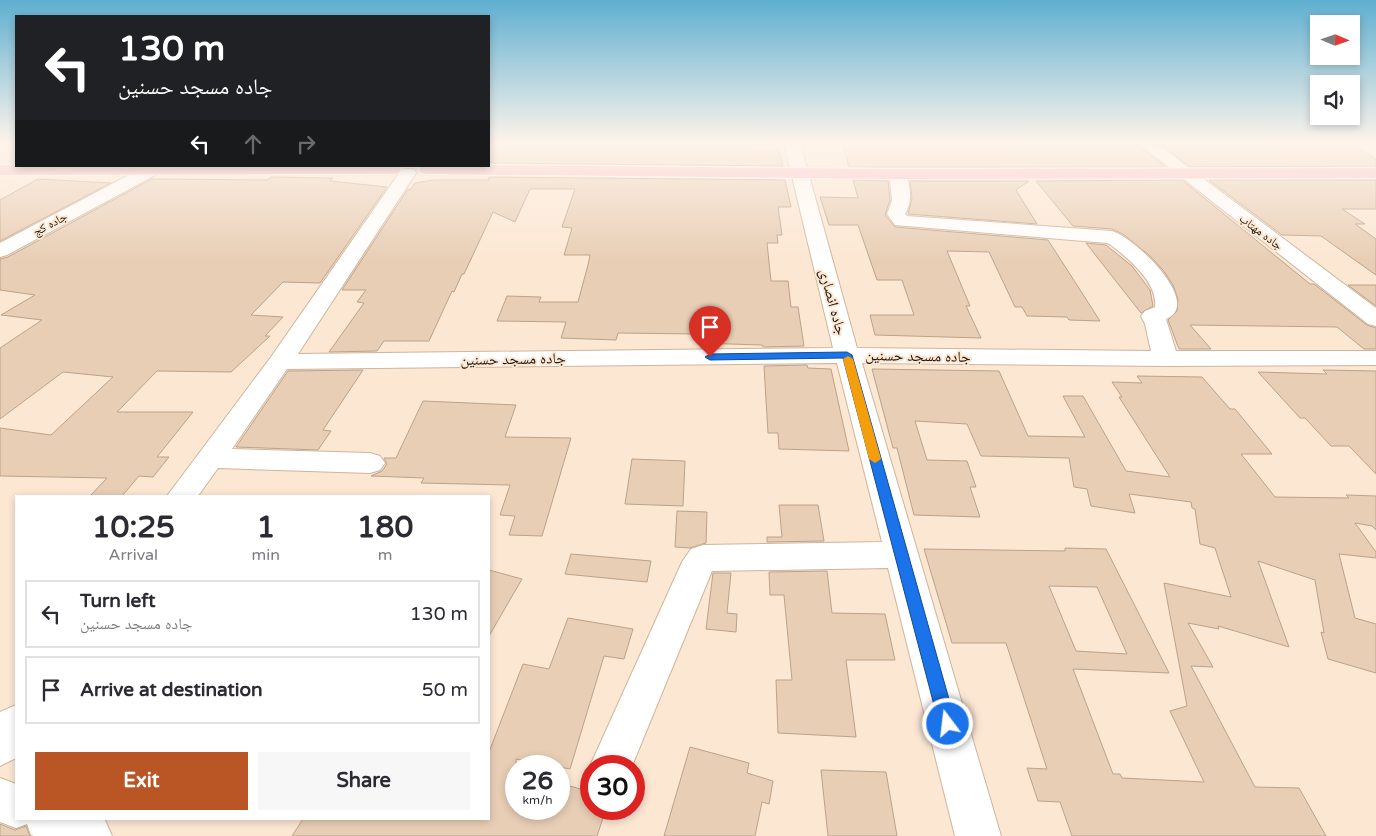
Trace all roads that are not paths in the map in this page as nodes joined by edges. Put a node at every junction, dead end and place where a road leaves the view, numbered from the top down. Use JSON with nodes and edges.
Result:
{"nodes":[{"id":1,"x":129,"y":182,"type":"edge"},
{"id":2,"x":401,"y":182,"type":"edge"},
{"id":3,"x":802,"y":182,"type":"edge"},
{"id":4,"x":899,"y":182,"type":"edge"},
{"id":5,"x":1195,"y":182,"type":"edge"},
{"id":6,"x":0,"y":251,"type":"edge"},
{"id":7,"x":1376,"y":319,"type":"edge"},
{"id":8,"x":847,"y":355,"type":"junction"},
{"id":9,"x":1376,"y":358,"type":"edge"},
{"id":10,"x":1165,"y":359,"type":"junction"},
{"id":11,"x":280,"y":362,"type":"junction"},
{"id":12,"x":211,"y":458,"type":"junction"},
{"id":13,"x":370,"y":463,"type":"dead end"},
{"id":14,"x":183,"y":495,"type":"edge"},
{"id":15,"x":901,"y":555,"type":"junction"},
{"id":16,"x":15,"y":725,"type":"edge"},
{"id":17,"x":0,"y":746,"type":"edge"},
{"id":18,"x":616,"y":755,"type":"edge"},
{"id":19,"x":0,"y":800,"type":"edge"},
{"id":20,"x":15,"y":806,"type":"edge"},
{"id":21,"x":49,"y":820,"type":"edge"},
{"id":22,"x":89,"y":836,"type":"edge"},
{"id":23,"x":978,"y":836,"type":"edge"}],
"edges":[{"from":1,"to":6,"type":"street","name":"جاده کج"},
{"from":2,"to":11,"type":"street"},
{"from":3,"to":8,"type":"street","name":"جاده انصاری"},
{"from":4,"to":10,"type":"street"},
{"from":5,"to":7,"type":"street","name":"جاده مهتاب"},
{"from":8,"to":10,"type":"street","name":"جاده مسجد حسنین"},
{"from":8,"to":11,"type":"street","name":"جاده مسجد حسنین"},
{"from":8,"to":15,"type":"street","name":"جاده انصاری"},
{"from":9,"to":10,"type":"street","name":"جاده مسجد حسنین"},
{"from":11,"to":12,"type":"street"},
{"from":12,"to":13,"type":"street"},
{"from":12,"to":14,"type":"street"},
{"from":15,"to":18,"type":"street"},
{"from":15,"to":23,"type":"street","name":"جاده انصاری"},
{"from":16,"to":17,"type":"street"},
{"from":19,"to":20,"type":"street"},
{"from":21,"to":22,"type":"street"}]}
